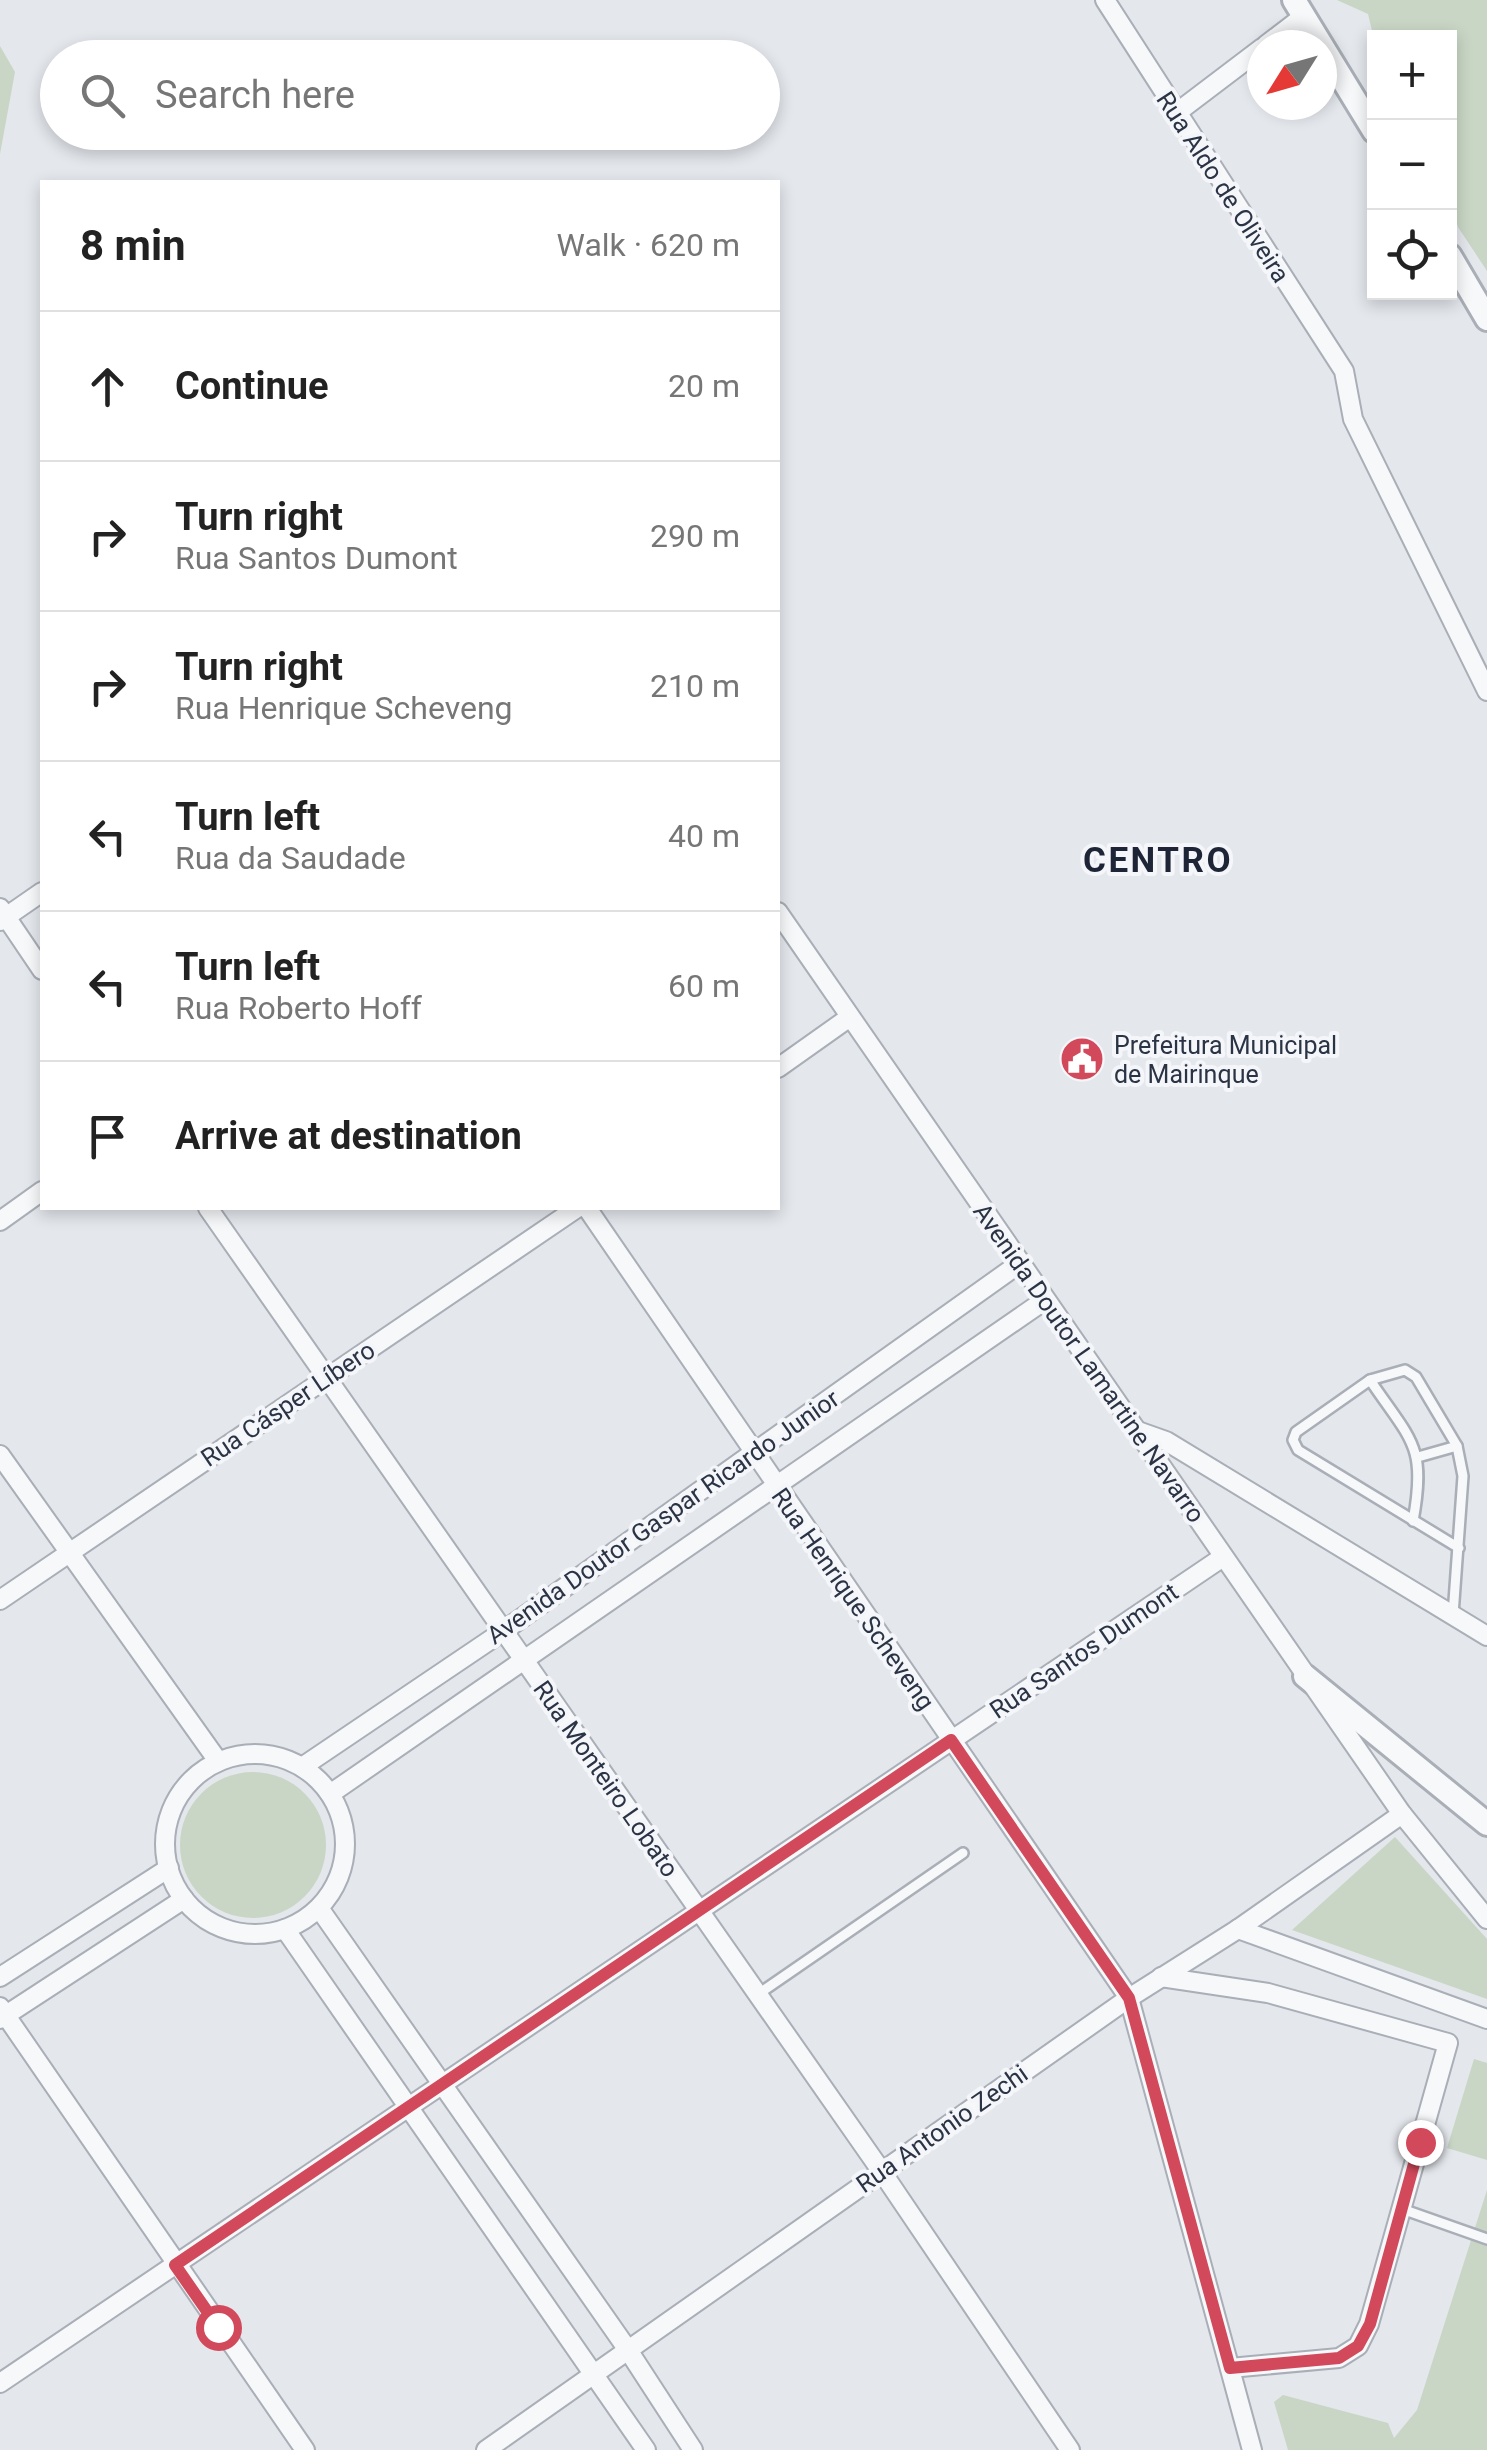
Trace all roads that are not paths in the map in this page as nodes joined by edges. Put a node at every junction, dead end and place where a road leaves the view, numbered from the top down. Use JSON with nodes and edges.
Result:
{"nodes":[{"id":1,"x":1105,"y":0,"type":"edge"},
{"id":2,"x":1299,"y":8,"type":"edge"},
{"id":3,"x":1279,"y":30,"type":"edge"},
{"id":4,"x":1247,"y":59,"type":"edge"},
{"id":5,"x":1175,"y":114,"type":"junction"},
{"id":6,"x":1367,"y":120,"type":"edge"},
{"id":7,"x":1457,"y":268,"type":"edge"},
{"id":8,"x":1487,"y":319,"type":"edge"},
{"id":9,"x":1487,"y":690,"type":"edge"},
{"id":10,"x":40,"y":893,"type":"edge"},
{"id":11,"x":2,"y":915,"type":"edge"},
{"id":12,"x":780,"y":915,"type":"edge"},
{"id":13,"x":40,"y":967,"type":"edge"},
{"id":14,"x":850,"y":1017,"type":"junction"},
{"id":15,"x":780,"y":1067,"type":"edge"},
{"id":16,"x":40,"y":1193,"type":"edge"},
{"id":17,"x":209,"y":1210,"type":"edge"},
{"id":18,"x":574,"y":1210,"type":"edge"},
{"id":19,"x":588,"y":1210,"type":"edge"},
{"id":20,"x":0,"y":1221,"type":"edge"},
{"id":21,"x":1020,"y":1262,"type":"junction"},
{"id":22,"x":1045,"y":1300,"type":"junction"},
{"id":23,"x":327,"y":1378,"type":"junction"},
{"id":24,"x":1370,"y":1380,"type":"junction"},
{"id":25,"x":1135,"y":1430,"type":"junction"},
{"id":26,"x":1457,"y":1446,"type":"junction"},
{"id":27,"x":753,"y":1453,"type":"junction"},
{"id":28,"x":0,"y":1455,"type":"edge"},
{"id":29,"x":1418,"y":1457,"type":"junction"},
{"id":30,"x":775,"y":1485,"type":"junction"},
{"id":31,"x":1412,"y":1520,"type":"junction"},
{"id":32,"x":1459,"y":1548,"type":"junction"},
{"id":33,"x":68,"y":1553,"type":"junction"},
{"id":34,"x":1223,"y":1557,"type":"junction"},
{"id":35,"x":0,"y":1600,"type":"edge"},
{"id":36,"x":1454,"y":1615,"type":"junction"},
{"id":37,"x":502,"y":1632,"type":"junction"},
{"id":38,"x":1487,"y":1636,"type":"edge"},
{"id":39,"x":522,"y":1659,"type":"junction"},
{"id":40,"x":1305,"y":1676,"type":"junction"},
{"id":41,"x":951,"y":1740,"type":"junction"},
{"id":42,"x":218,"y":1761,"type":"junction"},
{"id":43,"x":302,"y":1767,"type":"junction"},
{"id":44,"x":330,"y":1794,"type":"junction"},
{"id":45,"x":1402,"y":1814,"type":"junction"},
{"id":46,"x":1487,"y":1824,"type":"edge"},
{"id":47,"x":963,"y":1854,"type":"dead end"},
{"id":48,"x":168,"y":1868,"type":"junction"},
{"id":49,"x":184,"y":1898,"type":"junction"},
{"id":50,"x":319,"y":1908,"type":"junction"},
{"id":51,"x":698,"y":1911,"type":"junction"},
{"id":52,"x":1487,"y":1919,"type":"edge"},
{"id":53,"x":1238,"y":1928,"type":"junction"},
{"id":54,"x":285,"y":1929,"type":"junction"},
{"id":55,"x":0,"y":1977,"type":"edge"},
{"id":56,"x":1161,"y":1977,"type":"junction"},
{"id":57,"x":757,"y":1995,"type":"junction"},
{"id":58,"x":1129,"y":1998,"type":"junction"},
{"id":59,"x":2,"y":2014,"type":"edge"},
{"id":60,"x":1487,"y":2019,"type":"edge"},
{"id":61,"x":442,"y":2085,"type":"junction"},
{"id":62,"x":409,"y":2107,"type":"junction"},
{"id":63,"x":882,"y":2172,"type":"junction"},
{"id":64,"x":1402,"y":2209,"type":"junction"},
{"id":65,"x":1487,"y":2239,"type":"edge"},
{"id":66,"x":175,"y":2265,"type":"junction"},
{"id":67,"x":628,"y":2350,"type":"junction"},
{"id":68,"x":1230,"y":2368,"type":"junction"},
{"id":69,"x":593,"y":2374,"type":"junction"},
{"id":70,"x":0,"y":2383,"type":"edge"},
{"id":71,"x":306,"y":2450,"type":"edge"},
{"id":72,"x":486,"y":2450,"type":"edge"},
{"id":73,"x":646,"y":2450,"type":"edge"},
{"id":74,"x":692,"y":2450,"type":"edge"},
{"id":75,"x":1070,"y":2450,"type":"edge"},
{"id":76,"x":1252,"y":2450,"type":"edge"}],
"edges":[{"from":1,"to":5,"type":"street","name":"Rua Aldo de Oliveira"},
{"from":2,"to":3,"type":"street"},
{"from":2,"to":6,"type":"street"},
{"from":4,"to":5,"type":"street"},
{"from":5,"to":9,"type":"street","name":"Rua Aldo de Oliveira"},
{"from":7,"to":8,"type":"street"},
{"from":10,"to":11,"type":"street"},
{"from":11,"to":13,"type":"street"},
{"from":12,"to":14,"type":"street","name":"Avenida Doutor Lamartine Navarro"},
{"from":14,"to":15,"type":"street"},
{"from":14,"to":21,"type":"street","name":"Avenida Doutor Lamartine Navarro"},
{"from":16,"to":20,"type":"street"},
{"from":17,"to":23,"type":"street","name":"Rua Monteiro Lobato"},
{"from":18,"to":23,"type":"street","name":"Rua Cásper Líbero"},
{"from":19,"to":27,"type":"street","name":"Rua Henrique Scheveng"},
{"from":21,"to":22,"type":"street","name":"Avenida Doutor Lamartine Navarro"},
{"from":21,"to":27,"type":"street","name":"Avenida Doutor Gaspar Ricardo Junior"},
{"from":22,"to":25,"type":"street","name":"Avenida Doutor Lamartine Navarro"},
{"from":22,"to":30,"type":"street","name":"Avenida Doutor Gaspar Ricardo Junior"},
{"from":23,"to":33,"type":"street","name":"Rua Cásper Líbero"},
{"from":23,"to":37,"type":"street","name":"Rua Monteiro Lobato"},
{"from":24,"to":26,"type":"lane"},
{"from":24,"to":29,"type":"lane"},
{"from":24,"to":31,"type":"lane"},
{"from":25,"to":34,"type":"street","name":"Avenida Doutor Lamartine Navarro"},
{"from":25,"to":36,"type":"street"},
{"from":26,"to":29,"type":"lane"},
{"from":26,"to":32,"type":"lane"},
{"from":27,"to":30,"type":"street","name":"Rua Henrique Scheveng"},
{"from":27,"to":37,"type":"street","name":"Avenida Doutor Gaspar Ricardo Junior"},
{"from":28,"to":33,"type":"street"},
{"from":29,"to":31,"type":"lane"},
{"from":30,"to":39,"type":"street","name":"Avenida Doutor Gaspar Ricardo Junior"},
{"from":30,"to":41,"type":"street","name":"Rua Henrique Scheveng"},
{"from":31,"to":32,"type":"lane"},
{"from":32,"to":36,"type":"lane"},
{"from":33,"to":35,"type":"street","name":"Rua Cásper Líbero"},
{"from":33,"to":42,"type":"street"},
{"from":34,"to":40,"type":"street","name":"Avenida Doutor Lamartine Navarro"},
{"from":34,"to":41,"type":"street","name":"Rua Santos Dumont"},
{"from":36,"to":38,"type":"street"},
{"from":37,"to":39,"type":"street","name":"Rua Monteiro Lobato"},
{"from":37,"to":43,"type":"street","name":"Avenida Doutor Gaspar Ricardo Junior"},
{"from":39,"to":44,"type":"street","name":"Avenida Doutor Gaspar Ricardo Junior"},
{"from":39,"to":51,"type":"street","name":"Rua Monteiro Lobato"},
{"from":40,"to":45,"type":"street","name":"Avenida Doutor Lamartine Navarro"},
{"from":40,"to":46,"type":"street"},
{"from":41,"to":51,"type":"street","name":"Rua Santos Dumont"},
{"from":41,"to":58,"type":"street","name":"Rua Henrique Scheveng"},
{"from":42,"to":43,"type":"street"},
{"from":42,"to":48,"type":"street"},
{"from":43,"to":44,"type":"street"},
{"from":44,"to":50,"type":"street"},
{"from":45,"to":52,"type":"street","name":"Avenida Doutor Lamartine Navarro"},
{"from":45,"to":53,"type":"street","name":"Rua Antonio Zechi"},
{"from":47,"to":57,"type":"lane"},
{"from":48,"to":49,"type":"street"},
{"from":48,"to":55,"type":"street"},
{"from":49,"to":54,"type":"street"},
{"from":49,"to":59,"type":"street"},
{"from":50,"to":54,"type":"street"},
{"from":50,"to":61,"type":"street"},
{"from":51,"to":57,"type":"street","name":"Rua Monteiro Lobato"},
{"from":51,"to":61,"type":"street","name":"Rua Santos Dumont"},
{"from":53,"to":56,"type":"street","name":"Rua Antonio Zechi"},
{"from":53,"to":60,"type":"street"},
{"from":54,"to":62,"type":"street"},
{"from":56,"to":58,"type":"street","name":"Rua Antonio Zechi"},
{"from":56,"to":64,"type":"street"},
{"from":57,"to":63,"type":"street","name":"Rua Monteiro Lobato"},
{"from":58,"to":63,"type":"street","name":"Rua Antonio Zechi"},
{"from":58,"to":68,"type":"street","name":"Rua Henrique Scheveng"},
{"from":59,"to":66,"type":"street"},
{"from":61,"to":62,"type":"street","name":"Rua Santos Dumont"},
{"from":61,"to":67,"type":"street"},
{"from":62,"to":66,"type":"street","name":"Rua Santos Dumont"},
{"from":62,"to":69,"type":"street"},
{"from":63,"to":67,"type":"street","name":"Rua Antonio Zechi"},
{"from":63,"to":75,"type":"street","name":"Rua Monteiro Lobato"},
{"from":64,"to":65,"type":"lane"},
{"from":64,"to":68,"type":"street"},
{"from":66,"to":70,"type":"street","name":"Rua Santos Dumont"},
{"from":66,"to":71,"type":"street"},
{"from":67,"to":69,"type":"street","name":"Rua Antonio Zechi"},
{"from":67,"to":74,"type":"street"},
{"from":68,"to":76,"type":"street","name":"Rua Henrique Scheveng"},
{"from":69,"to":72,"type":"street","name":"Rua Antonio Zechi"},
{"from":69,"to":73,"type":"street"}]}
